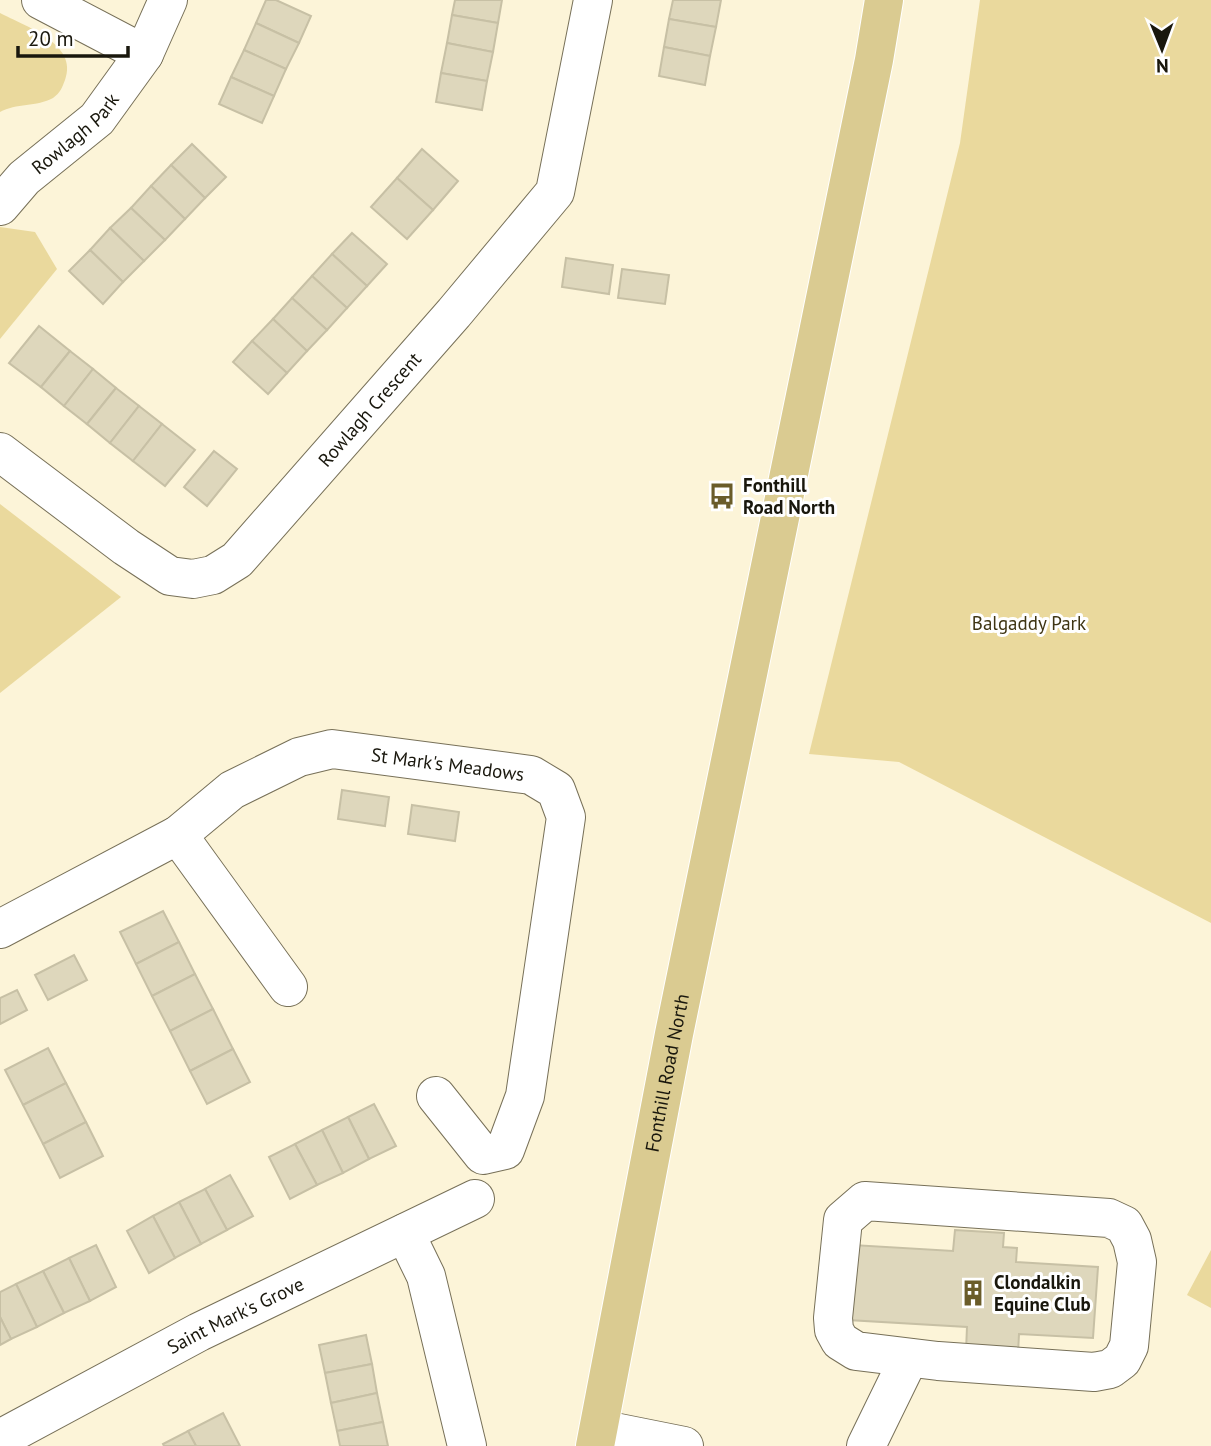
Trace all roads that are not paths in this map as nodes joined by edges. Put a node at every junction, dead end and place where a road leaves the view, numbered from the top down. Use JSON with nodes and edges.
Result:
{"nodes":[{"id":1,"x":41,"y":0,"type":"edge"},
{"id":2,"x":169,"y":0,"type":"edge"},
{"id":3,"x":593,"y":0,"type":"edge"},
{"id":4,"x":884,"y":0,"type":"edge"},
{"id":5,"x":144,"y":54,"type":"junction"},
{"id":6,"x":0,"y":206,"type":"edge"},
{"id":7,"x":0,"y":452,"type":"edge"},
{"id":8,"x":178,"y":835,"type":"junction"},
{"id":9,"x":0,"y":929,"type":"edge"},
{"id":10,"x":288,"y":987,"type":"dead end"},
{"id":11,"x":436,"y":1096,"type":"dead end"},
{"id":12,"x":475,"y":1199,"type":"dead end"},
{"id":13,"x":405,"y":1233,"type":"junction"},
{"id":14,"x":909,"y":1358,"type":"junction"},
{"id":15,"x":597,"y":1437,"type":"edge"},
{"id":16,"x":0,"y":1439,"type":"edge"},
{"id":17,"x":467,"y":1446,"type":"edge"},
{"id":18,"x":684,"y":1446,"type":"edge"},
{"id":19,"x":866,"y":1446,"type":"edge"}],
"edges":[{"from":1,"to":5,"type":"street"},
{"from":2,"to":5,"type":"street","name":"Rowlagh Park"},
{"from":3,"to":7,"type":"street","name":"Rowlagh Crescent"},
{"from":4,"to":15,"type":"main road","name":"Fonthill Road North"},
{"from":5,"to":6,"type":"street","name":"Rowlagh Park"},
{"from":8,"to":9,"type":"street","name":"St Mark's Meadows"},
{"from":8,"to":10,"type":"street"},
{"from":8,"to":11,"type":"street","name":"St Mark's Meadows"},
{"from":12,"to":13,"type":"street","name":"Saint Mark's Grove"},
{"from":13,"to":16,"type":"street","name":"Saint Mark's Grove"},
{"from":13,"to":17,"type":"street"},
{"from":14,"to":14,"type":"street"},
{"from":14,"to":19,"type":"street"},
{"from":15,"to":18,"type":"street"}]}
